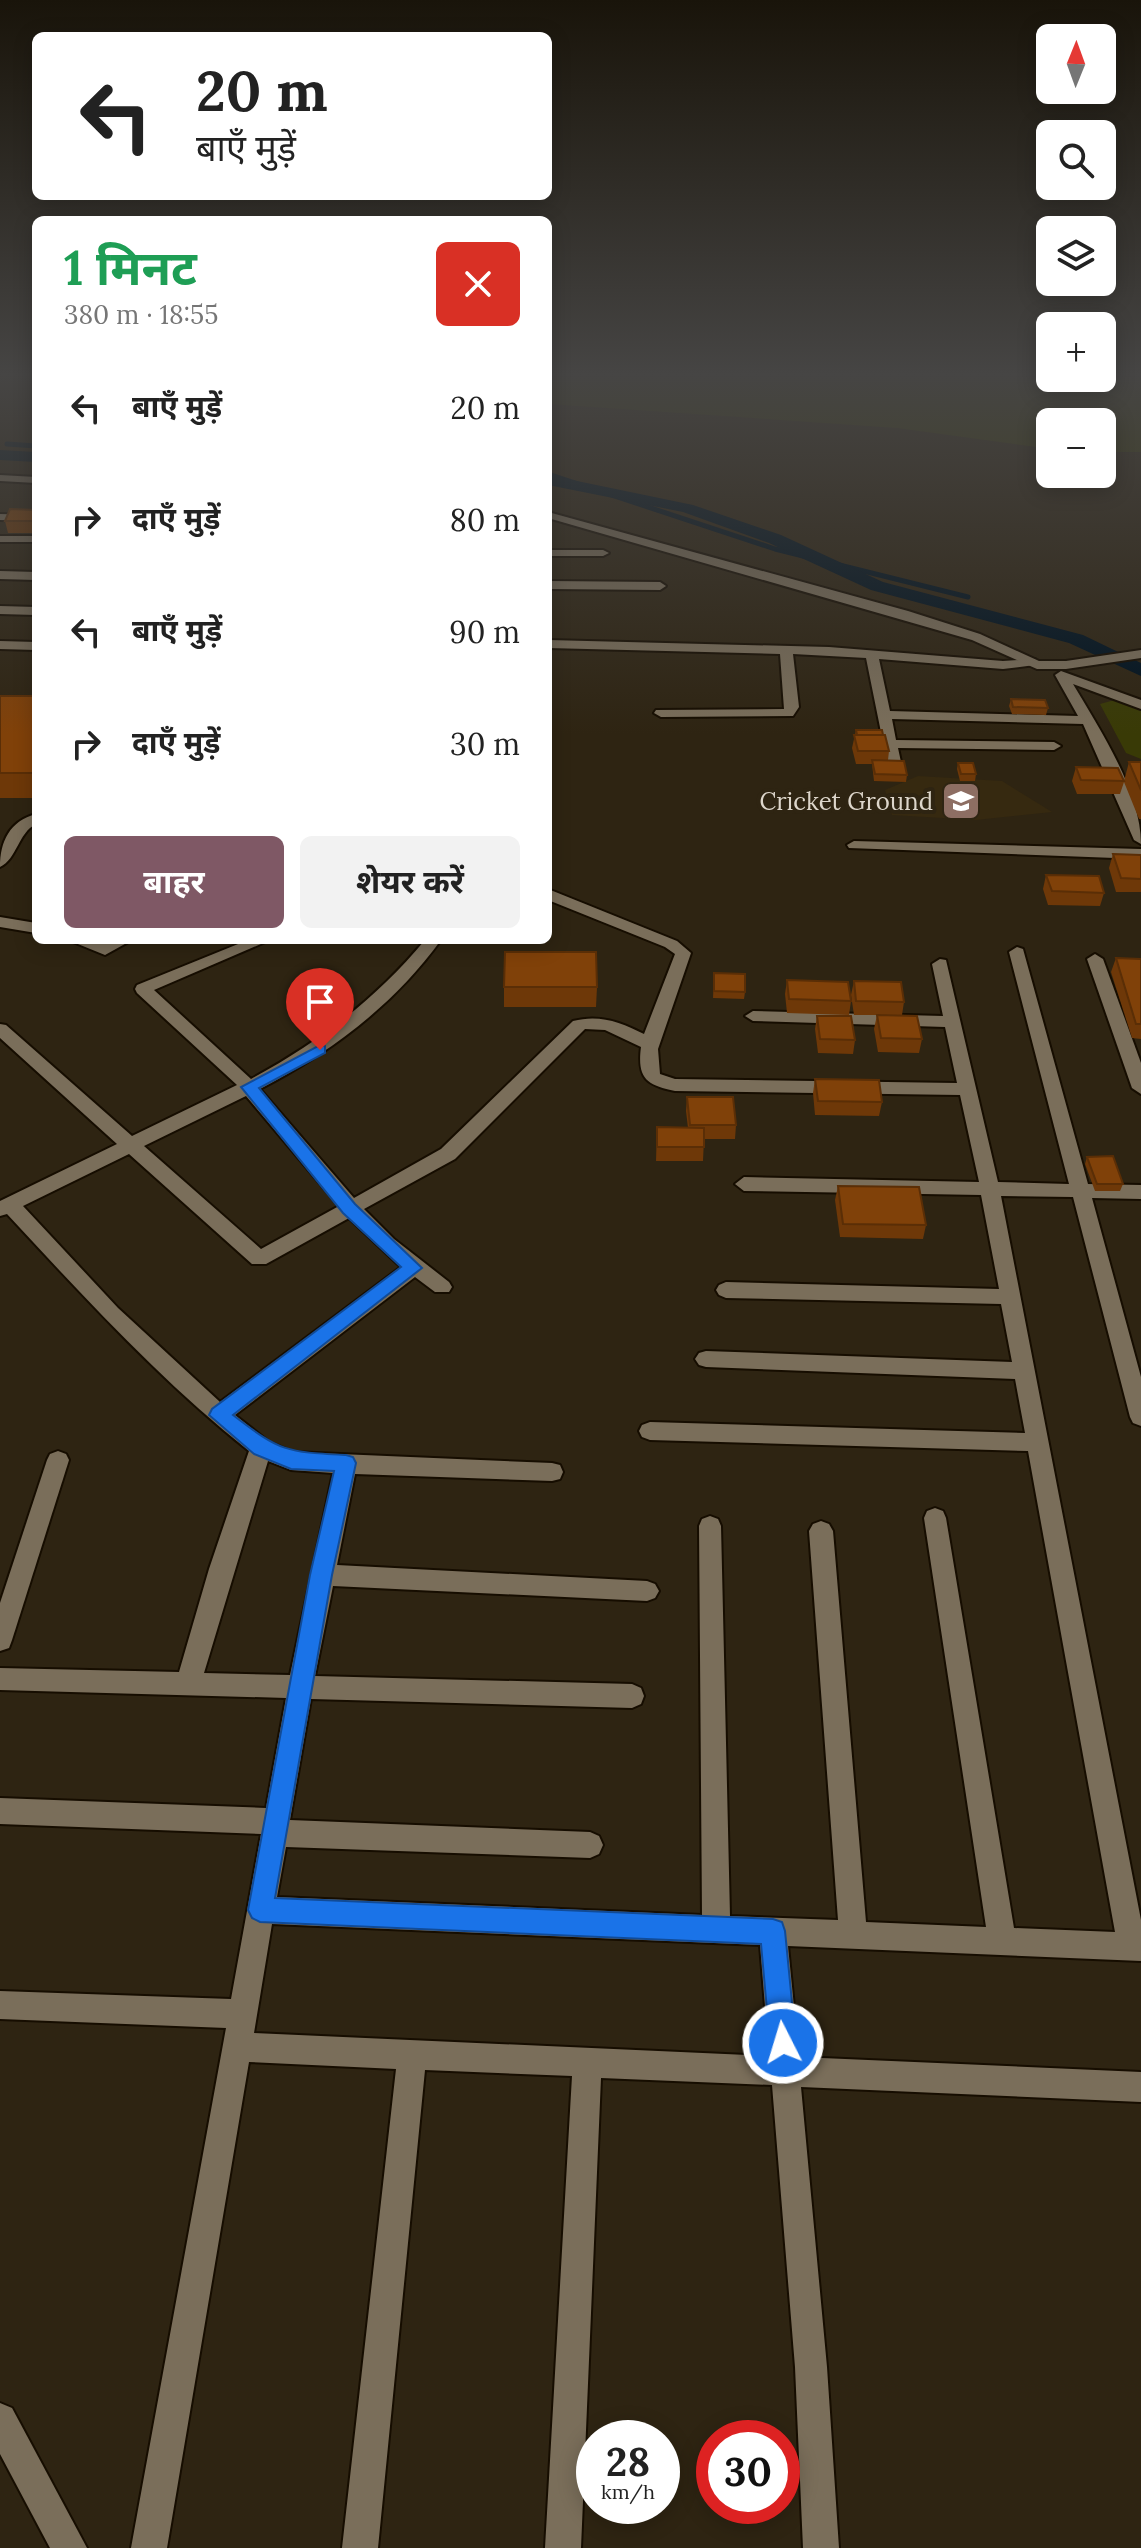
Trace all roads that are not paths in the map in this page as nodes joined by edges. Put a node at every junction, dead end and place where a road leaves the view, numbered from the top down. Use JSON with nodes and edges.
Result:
{"nodes":[{"id":1,"x":552,"y":516,"type":"edge"},
{"id":2,"x":0,"y":517,"type":"edge"},
{"id":3,"x":32,"y":518,"type":"edge"},
{"id":4,"x":0,"y":539,"type":"edge"},
{"id":5,"x":32,"y":539,"type":"edge"},
{"id":6,"x":552,"y":553,"type":"edge"},
{"id":7,"x":603,"y":553,"type":"dead end"},
{"id":8,"x":0,"y":575,"type":"edge"},
{"id":9,"x":32,"y":576,"type":"edge"},
{"id":10,"x":552,"y":585,"type":"edge"},
{"id":11,"x":660,"y":586,"type":"dead end"},
{"id":12,"x":0,"y":610,"type":"edge"},
{"id":13,"x":32,"y":611,"type":"edge"},
{"id":14,"x":552,"y":644,"type":"edge"},
{"id":15,"x":0,"y":645,"type":"edge"},
{"id":16,"x":32,"y":646,"type":"edge"},
{"id":17,"x":786,"y":650,"type":"junction"},
{"id":18,"x":872,"y":654,"type":"junction"},
{"id":19,"x":1141,"y":654,"type":"edge"},
{"id":20,"x":1037,"y":664,"type":"junction"},
{"id":21,"x":1061,"y":675,"type":"junction"},
{"id":22,"x":1141,"y":705,"type":"edge"},
{"id":23,"x":661,"y":713,"type":"dead end"},
{"id":24,"x":884,"y":715,"type":"junction"},
{"id":25,"x":1089,"y":720,"type":"junction"},
{"id":26,"x":890,"y":744,"type":"junction"},
{"id":27,"x":1054,"y":746,"type":"dead end"},
{"id":28,"x":894,"y":762,"type":"edge"},
{"id":29,"x":32,"y":819,"type":"edge"},
{"id":30,"x":32,"y":820,"type":"edge"},
{"id":31,"x":0,"y":821,"type":"edge"},
{"id":32,"x":1141,"y":840,"type":"edge"},
{"id":33,"x":854,"y":845,"type":"dead end"},
{"id":34,"x":1141,"y":854,"type":"edge"},
{"id":35,"x":0,"y":862,"type":"edge"},
{"id":36,"x":552,"y":896,"type":"edge"},
{"id":37,"x":0,"y":922,"type":"edge"},
{"id":38,"x":32,"y":927,"type":"edge"},
{"id":39,"x":88,"y":944,"type":"edge"},
{"id":40,"x":116,"y":944,"type":"edge"},
{"id":41,"x":252,"y":944,"type":"edge"},
{"id":42,"x":430,"y":944,"type":"edge"},
{"id":43,"x":1017,"y":952,"type":"dead end"},
{"id":44,"x":1095,"y":959,"type":"dead end"},
{"id":45,"x":940,"y":964,"type":"dead end"},
{"id":46,"x":753,"y":1016,"type":"dead end"},
{"id":47,"x":953,"y":1022,"type":"junction"},
{"id":48,"x":0,"y":1029,"type":"edge"},
{"id":49,"x":651,"y":1045,"type":"junction"},
{"id":50,"x":249,"y":1087,"type":"junction"},
{"id":51,"x":1141,"y":1088,"type":"edge"},
{"id":52,"x":967,"y":1089,"type":"junction"},
{"id":53,"x":130,"y":1145,"type":"junction"},
{"id":54,"x":744,"y":1184,"type":"dead end"},
{"id":55,"x":990,"y":1190,"type":"junction"},
{"id":56,"x":1083,"y":1192,"type":"junction"},
{"id":57,"x":1141,"y":1192,"type":"edge"},
{"id":58,"x":5,"y":1206,"type":"edge"},
{"id":59,"x":349,"y":1209,"type":"junction"},
{"id":60,"x":413,"y":1268,"type":"junction"},
{"id":61,"x":442,"y":1287,"type":"dead end"},
{"id":62,"x":726,"y":1290,"type":"dead end"},
{"id":63,"x":1010,"y":1297,"type":"junction"},
{"id":64,"x":706,"y":1359,"type":"dead end"},
{"id":65,"x":1023,"y":1371,"type":"junction"},
{"id":66,"x":219,"y":1415,"type":"junction"},
{"id":67,"x":1141,"y":1417,"type":"edge"},
{"id":68,"x":650,"y":1431,"type":"dead end"},
{"id":69,"x":1037,"y":1442,"type":"junction"},
{"id":70,"x":261,"y":1448,"type":"junction"},
{"id":71,"x":58,"y":1460,"type":"dead end"},
{"id":72,"x":346,"y":1463,"type":"junction"},
{"id":73,"x":552,"y":1472,"type":"dead end"},
{"id":74,"x":935,"y":1518,"type":"dead end"},
{"id":75,"x":710,"y":1526,"type":"dead end"},
{"id":76,"x":821,"y":1531,"type":"dead end"},
{"id":77,"x":321,"y":1575,"type":"junction"},
{"id":78,"x":647,"y":1591,"type":"dead end"},
{"id":79,"x":0,"y":1640,"type":"edge"},
{"id":80,"x":0,"y":1679,"type":"edge"},
{"id":81,"x":188,"y":1685,"type":"junction"},
{"id":82,"x":300,"y":1689,"type":"junction"},
{"id":83,"x":632,"y":1696,"type":"dead end"},
{"id":84,"x":0,"y":1811,"type":"edge"},
{"id":85,"x":276,"y":1827,"type":"junction"},
{"id":86,"x":590,"y":1845,"type":"dead end"},
{"id":87,"x":260,"y":1910,"type":"junction"},
{"id":88,"x":716,"y":1929,"type":"junction"},
{"id":89,"x":773,"y":1931,"type":"junction"},
{"id":90,"x":853,"y":1935,"type":"junction"},
{"id":91,"x":1002,"y":1941,"type":"junction"},
{"id":92,"x":1137,"y":1946,"type":"edge"},
{"id":93,"x":0,"y":2005,"type":"edge"},
{"id":94,"x":242,"y":2014,"type":"junction"},
{"id":95,"x":236,"y":2047,"type":"junction"},
{"id":96,"x":412,"y":2054,"type":"junction"},
{"id":97,"x":587,"y":2062,"type":"junction"},
{"id":98,"x":786,"y":2071,"type":"junction"},
{"id":99,"x":1141,"y":2087,"type":"edge"},
{"id":100,"x":0,"y":2420,"type":"edge"},
{"id":101,"x":69,"y":2548,"type":"edge"},
{"id":102,"x":149,"y":2548,"type":"edge"},
{"id":103,"x":360,"y":2548,"type":"edge"},
{"id":104,"x":563,"y":2548,"type":"edge"},
{"id":105,"x":821,"y":2548,"type":"edge"}],
"edges":[{"from":1,"to":20,"type":"street"},
{"from":2,"to":3,"type":"street"},
{"from":4,"to":5,"type":"street"},
{"from":6,"to":7,"type":"street"},
{"from":8,"to":9,"type":"street"},
{"from":10,"to":11,"type":"street"},
{"from":12,"to":13,"type":"street"},
{"from":14,"to":17,"type":"street"},
{"from":15,"to":16,"type":"street"},
{"from":17,"to":18,"type":"street"},
{"from":17,"to":23,"type":"street"},
{"from":18,"to":20,"type":"street"},
{"from":18,"to":24,"type":"street"},
{"from":19,"to":20,"type":"street"},
{"from":20,"to":21,"type":"street"},
{"from":21,"to":22,"type":"street"},
{"from":21,"to":25,"type":"street"},
{"from":24,"to":25,"type":"street"},
{"from":24,"to":26,"type":"street"},
{"from":25,"to":32,"type":"street"},
{"from":26,"to":27,"type":"street"},
{"from":26,"to":28,"type":"street"},
{"from":29,"to":31,"type":"street"},
{"from":30,"to":35,"type":"street"},
{"from":33,"to":34,"type":"street"},
{"from":36,"to":49,"type":"street"},
{"from":37,"to":38,"type":"street"},
{"from":39,"to":40,"type":"street"},
{"from":41,"to":50,"type":"street"},
{"from":42,"to":50,"type":"street"},
{"from":43,"to":56,"type":"street"},
{"from":44,"to":51,"type":"street"},
{"from":45,"to":47,"type":"street"},
{"from":46,"to":47,"type":"street"},
{"from":47,"to":52,"type":"street"},
{"from":48,"to":53,"type":"street"},
{"from":49,"to":52,"type":"street"},
{"from":49,"to":59,"type":"street"},
{"from":50,"to":53,"type":"street"},
{"from":50,"to":59,"type":"street"},
{"from":52,"to":55,"type":"street"},
{"from":53,"to":58,"type":"street"},
{"from":53,"to":59,"type":"street"},
{"from":54,"to":55,"type":"street"},
{"from":55,"to":56,"type":"street"},
{"from":55,"to":63,"type":"street"},
{"from":56,"to":57,"type":"street"},
{"from":56,"to":67,"type":"street"},
{"from":58,"to":66,"type":"street"},
{"from":59,"to":60,"type":"street"},
{"from":60,"to":61,"type":"street"},
{"from":60,"to":66,"type":"street"},
{"from":62,"to":63,"type":"street"},
{"from":63,"to":65,"type":"street"},
{"from":64,"to":65,"type":"street"},
{"from":65,"to":69,"type":"street"},
{"from":66,"to":70,"type":"street"},
{"from":68,"to":69,"type":"street"},
{"from":69,"to":92,"type":"street"},
{"from":70,"to":72,"type":"street"},
{"from":70,"to":81,"type":"street"},
{"from":71,"to":79,"type":"street"},
{"from":72,"to":73,"type":"street"},
{"from":72,"to":77,"type":"street"},
{"from":74,"to":91,"type":"street"},
{"from":75,"to":88,"type":"street"},
{"from":76,"to":90,"type":"street"},
{"from":77,"to":78,"type":"street"},
{"from":77,"to":82,"type":"street"},
{"from":80,"to":81,"type":"street"},
{"from":81,"to":82,"type":"street"},
{"from":82,"to":83,"type":"street"},
{"from":82,"to":85,"type":"street"},
{"from":84,"to":85,"type":"street"},
{"from":85,"to":86,"type":"street"},
{"from":85,"to":87,"type":"street"},
{"from":87,"to":88,"type":"street"},
{"from":87,"to":94,"type":"street"},
{"from":88,"to":89,"type":"street"},
{"from":89,"to":90,"type":"street"},
{"from":89,"to":98,"type":"street"},
{"from":90,"to":91,"type":"street"},
{"from":91,"to":92,"type":"street"},
{"from":93,"to":94,"type":"street"},
{"from":94,"to":95,"type":"street"},
{"from":95,"to":96,"type":"street"},
{"from":95,"to":102,"type":"street"},
{"from":96,"to":97,"type":"street"},
{"from":96,"to":103,"type":"street"},
{"from":97,"to":98,"type":"street"},
{"from":97,"to":104,"type":"street"},
{"from":98,"to":99,"type":"street"},
{"from":98,"to":105,"type":"street"},
{"from":100,"to":101,"type":"street"}]}
